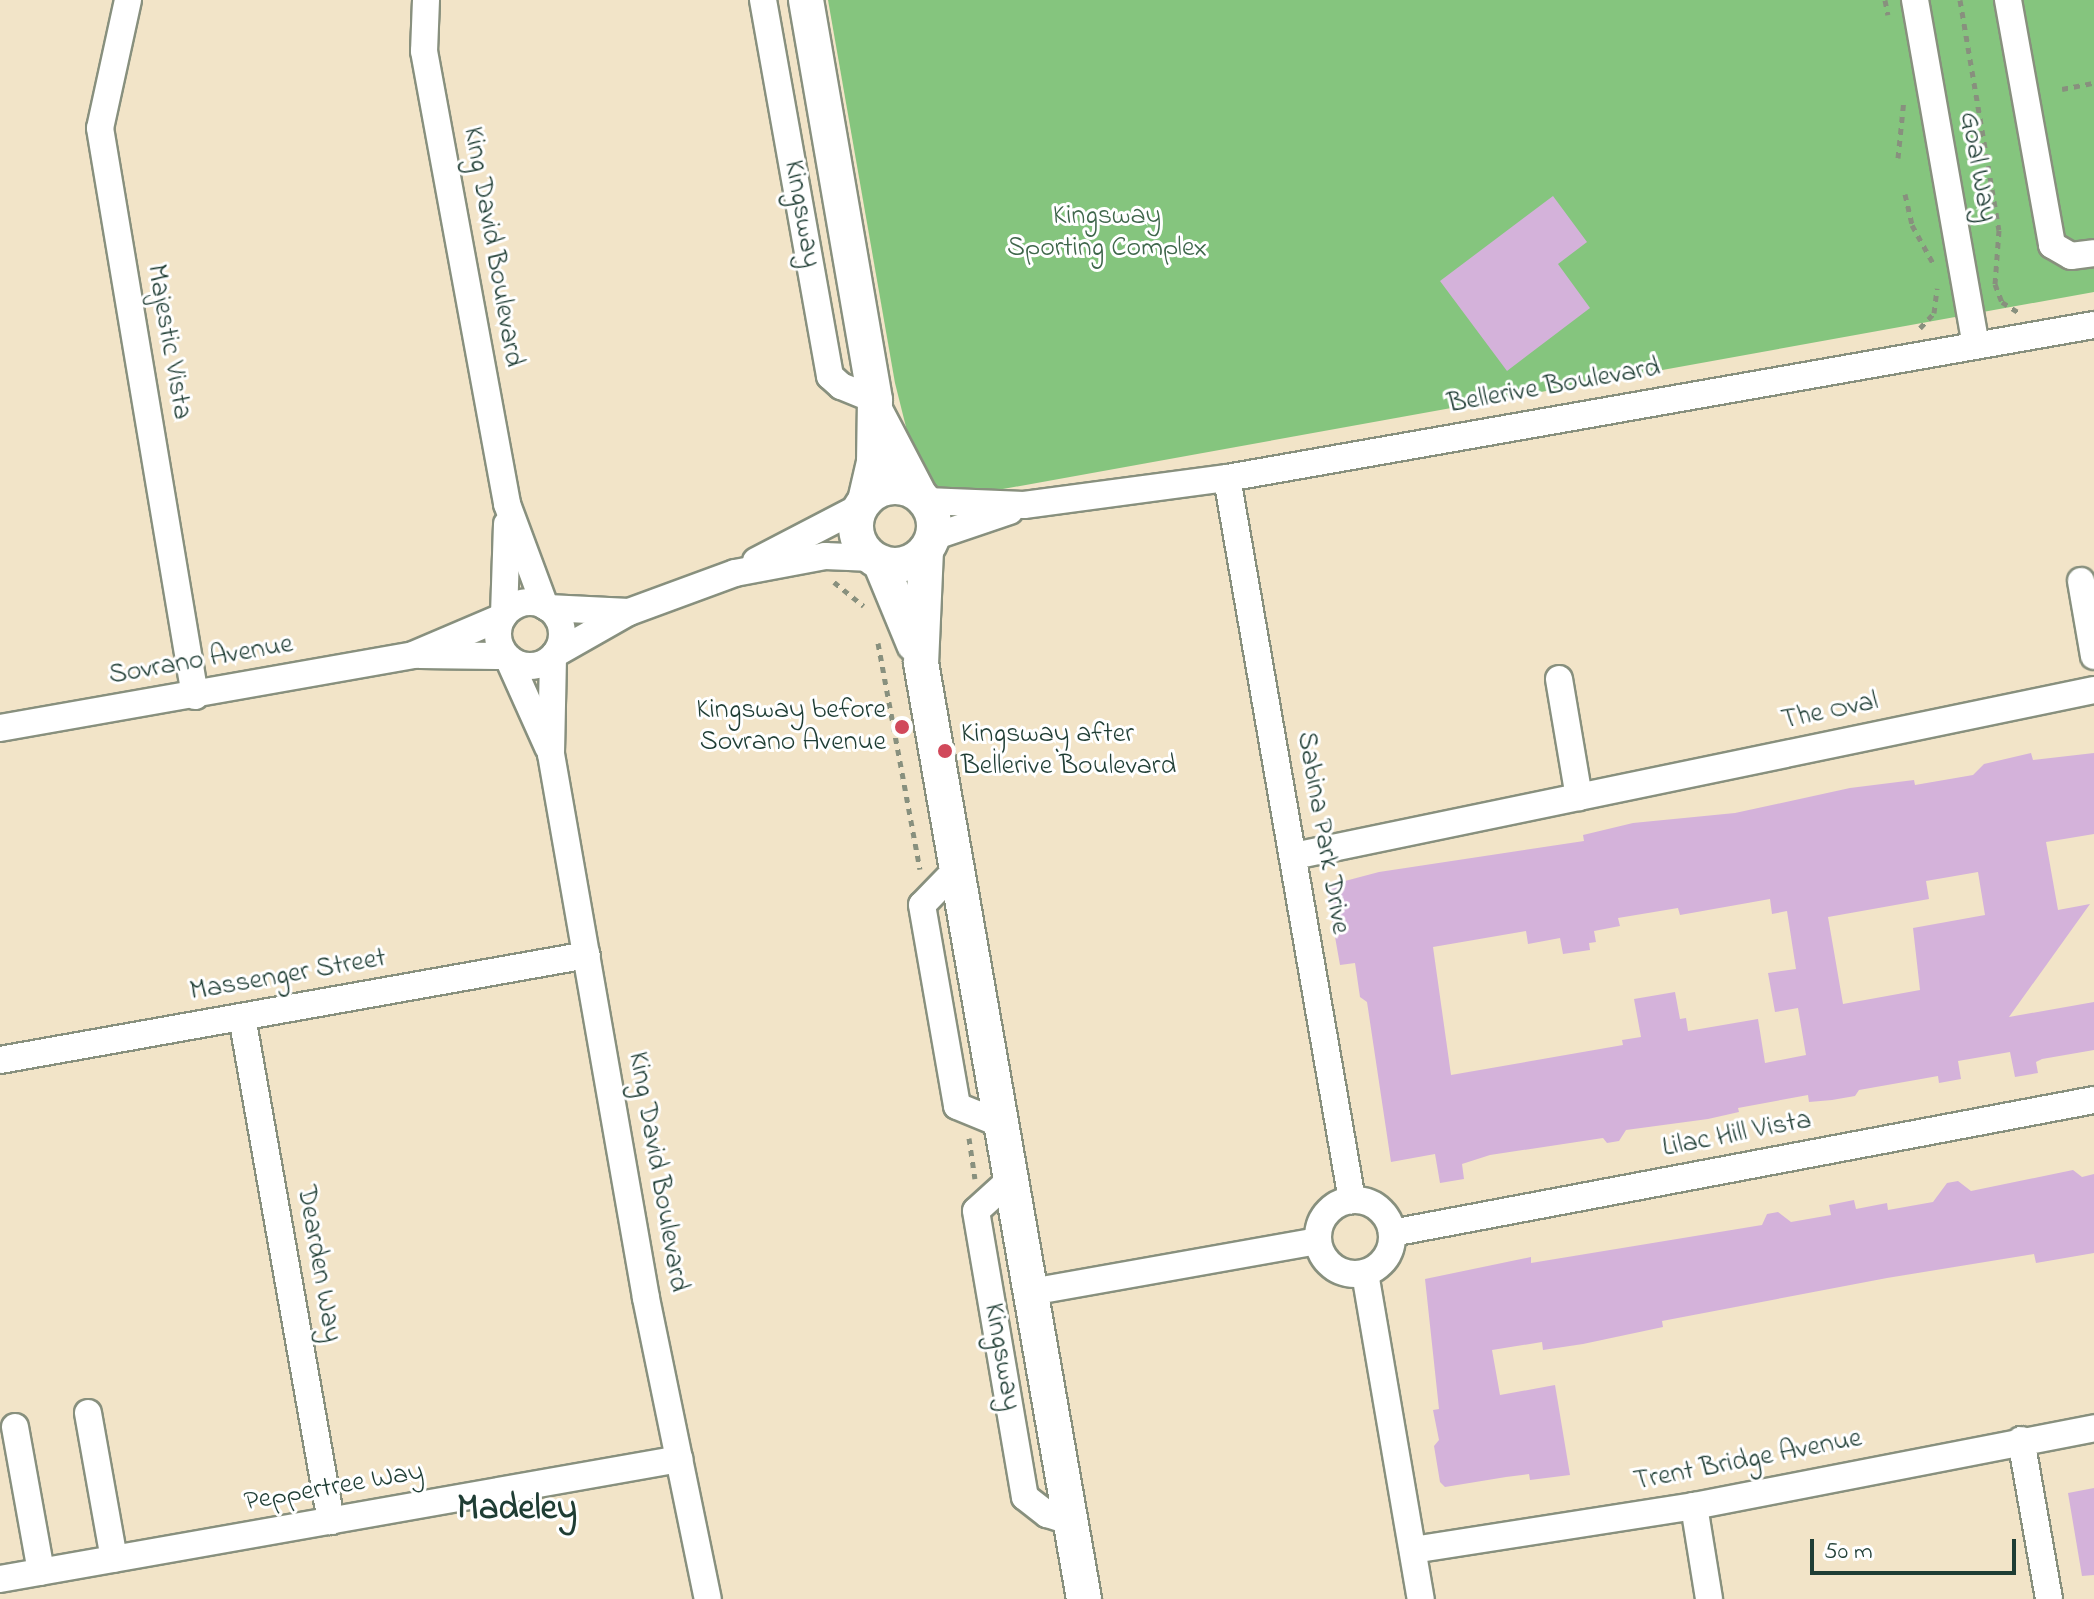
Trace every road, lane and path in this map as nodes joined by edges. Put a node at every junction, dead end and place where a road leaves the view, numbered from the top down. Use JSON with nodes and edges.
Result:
{"nodes":[{"id":1,"x":128,"y":0,"type":"edge"},
{"id":2,"x":426,"y":0,"type":"edge"},
{"id":3,"x":763,"y":0,"type":"edge"},
{"id":4,"x":806,"y":0,"type":"edge"},
{"id":5,"x":1885,"y":0,"type":"edge"},
{"id":6,"x":1915,"y":0,"type":"edge"},
{"id":7,"x":1960,"y":0,"type":"edge"},
{"id":8,"x":2008,"y":0,"type":"edge"},
{"id":9,"x":1891,"y":31,"type":"dead end"},
{"id":10,"x":2094,"y":83,"type":"edge"},
{"id":11,"x":1902,"y":85,"type":"dead end"},
{"id":12,"x":2062,"y":89,"type":"dead end"},
{"id":13,"x":1898,"y":158,"type":"dead end"},
{"id":14,"x":1905,"y":194,"type":"dead end"},
{"id":15,"x":2094,"y":253,"type":"edge"},
{"id":16,"x":1935,"y":273,"type":"dead end"},
{"id":17,"x":1937,"y":281,"type":"dead end"},
{"id":18,"x":2032,"y":313,"type":"dead end"},
{"id":19,"x":2094,"y":325,"type":"edge"},
{"id":20,"x":1912,"y":332,"type":"dead end"},
{"id":21,"x":1976,"y":345,"type":"junction"},
{"id":22,"x":876,"y":406,"type":"junction"},
{"id":23,"x":1227,"y":478,"type":"junction"},
{"id":24,"x":923,"y":497,"type":"junction"},
{"id":25,"x":863,"y":503,"type":"junction"},
{"id":26,"x":507,"y":504,"type":"junction"},
{"id":27,"x":1024,"y":505,"type":"junction"},
{"id":28,"x":930,"y":544,"type":"junction"},
{"id":29,"x":876,"y":560,"type":"junction"},
{"id":30,"x":735,"y":573,"type":"junction"},
{"id":31,"x":2081,"y":581,"type":"dead end"},
{"id":32,"x":547,"y":607,"type":"junction"},
{"id":33,"x":629,"y":612,"type":"junction"},
{"id":34,"x":503,"y":616,"type":"junction"},
{"id":35,"x":413,"y":655,"type":"junction"},
{"id":36,"x":554,"y":655,"type":"junction"},
{"id":37,"x":2094,"y":656,"type":"edge"},
{"id":38,"x":507,"y":657,"type":"junction"},
{"id":39,"x":921,"y":663,"type":"junction"},
{"id":40,"x":1559,"y":679,"type":"dead end"},
{"id":41,"x":2094,"y":690,"type":"edge"},
{"id":42,"x":195,"y":696,"type":"junction"},
{"id":43,"x":0,"y":728,"type":"edge"},
{"id":44,"x":551,"y":754,"type":"junction"},
{"id":45,"x":1579,"y":797,"type":"junction"},
{"id":46,"x":1294,"y":856,"type":"junction"},
{"id":47,"x":955,"y":871,"type":"junction"},
{"id":48,"x":587,"y":955,"type":"junction"},
{"id":49,"x":242,"y":1017,"type":"junction"},
{"id":50,"x":0,"y":1060,"type":"edge"},
{"id":51,"x":2094,"y":1100,"type":"edge"},
{"id":52,"x":964,"y":1109,"type":"junction"},
{"id":53,"x":1001,"y":1124,"type":"junction"},
{"id":54,"x":1011,"y":1179,"type":"junction"},
{"id":55,"x":1352,"y":1200,"type":"junction"},
{"id":56,"x":980,"y":1207,"type":"junction"},
{"id":57,"x":1392,"y":1233,"type":"junction"},
{"id":58,"x":1318,"y":1241,"type":"junction"},
{"id":59,"x":1365,"y":1273,"type":"junction"},
{"id":60,"x":1031,"y":1292,"type":"junction"},
{"id":61,"x":88,"y":1413,"type":"dead end"},
{"id":62,"x":15,"y":1427,"type":"dead end"},
{"id":63,"x":2094,"y":1428,"type":"edge"},
{"id":64,"x":2021,"y":1440,"type":"junction"},
{"id":65,"x":679,"y":1459,"type":"junction"},
{"id":66,"x":1694,"y":1506,"type":"junction"},
{"id":67,"x":331,"y":1521,"type":"junction"},
{"id":68,"x":1071,"y":1522,"type":"junction"},
{"id":69,"x":1413,"y":1550,"type":"junction"},
{"id":70,"x":114,"y":1559,"type":"junction"},
{"id":71,"x":41,"y":1572,"type":"junction"},
{"id":72,"x":0,"y":1579,"type":"edge"},
{"id":73,"x":708,"y":1599,"type":"edge"},
{"id":74,"x":1084,"y":1599,"type":"edge"},
{"id":75,"x":1421,"y":1599,"type":"edge"},
{"id":76,"x":1709,"y":1599,"type":"edge"},
{"id":77,"x":2049,"y":1599,"type":"edge"}],
"edges":[{"from":1,"to":42,"type":"street","name":"Majestic Vista"},
{"from":2,"to":26,"type":"street","name":"King David Boulevard"},
{"from":3,"to":22,"type":"street","name":"Kingsway"},
{"from":4,"to":22,"type":"main road","name":"Kingsway"},
{"from":5,"to":9,"type":"path"},
{"from":6,"to":21,"type":"street","name":"Goal Way"},
{"from":7,"to":18,"type":"path"},
{"from":8,"to":15,"type":"street"},
{"from":10,"to":12,"type":"path"},
{"from":11,"to":13,"type":"path"},
{"from":14,"to":16,"type":"path"},
{"from":17,"to":20,"type":"path"},
{"from":19,"to":21,"type":"street","name":"Bellerive Boulevard"},
{"from":21,"to":23,"type":"street","name":"Bellerive Boulevard"},
{"from":22,"to":24,"type":"main road","name":"Kingsway"},
{"from":22,"to":25,"type":"main road","name":"Kingsway"},
{"from":23,"to":27,"type":"street","name":"Bellerive Boulevard"},
{"from":23,"to":46,"type":"street","name":"Sabina Park Drive"},
{"from":24,"to":25,"type":"main road"},
{"from":24,"to":27,"type":"street","name":"Bellerive Boulevard"},
{"from":24,"to":28,"type":"main road","name":"Kingsway"},
{"from":25,"to":29,"type":"main road","name":"Kingsway"},
{"from":25,"to":30,"type":"street"},
{"from":26,"to":32,"type":"street","name":"King David Boulevard"},
{"from":26,"to":34,"type":"street","name":"King David Boulevard"},
{"from":27,"to":28,"type":"street","name":"Bellerive Boulevard"},
{"from":28,"to":29,"type":"main road"},
{"from":28,"to":39,"type":"main road","name":"Kingsway"},
{"from":29,"to":30,"type":"street"},
{"from":29,"to":39,"type":"main road","name":"Kingsway"},
{"from":30,"to":33,"type":"street"},
{"from":31,"to":37,"type":"street"},
{"from":32,"to":33,"type":"street"},
{"from":32,"to":34,"type":"street"},
{"from":32,"to":36,"type":"street"},
{"from":33,"to":36,"type":"street"},
{"from":34,"to":35,"type":"street","name":"Sovrano Avenue"},
{"from":34,"to":38,"type":"street"},
{"from":35,"to":38,"type":"street","name":"Sovrano Avenue"},
{"from":35,"to":42,"type":"street","name":"Sovrano Avenue"},
{"from":36,"to":38,"type":"street"},
{"from":36,"to":44,"type":"street","name":"King David Boulevard"},
{"from":38,"to":44,"type":"street","name":"King David Boulevard"},
{"from":39,"to":47,"type":"main road","name":"Kingsway"},
{"from":40,"to":45,"type":"street"},
{"from":41,"to":45,"type":"street","name":"The Oval"},
{"from":42,"to":43,"type":"street","name":"Sovrano Avenue"},
{"from":44,"to":48,"type":"street","name":"King David Boulevard"},
{"from":45,"to":46,"type":"street","name":"The Oval"},
{"from":46,"to":55,"type":"street","name":"Sabina Park Drive"},
{"from":47,"to":52,"type":"street"},
{"from":47,"to":53,"type":"main road","name":"Kingsway"},
{"from":48,"to":49,"type":"street","name":"Massenger Street"},
{"from":48,"to":65,"type":"street","name":"King David Boulevard"},
{"from":49,"to":50,"type":"street","name":"Massenger Street"},
{"from":49,"to":67,"type":"street","name":"Dearden Way"},
{"from":51,"to":57,"type":"street","name":"Lilac Hill Vista"},
{"from":52,"to":53,"type":"street"},
{"from":52,"to":56,"type":"path"},
{"from":53,"to":54,"type":"main road","name":"Kingsway"},
{"from":54,"to":56,"type":"street"},
{"from":54,"to":60,"type":"main road","name":"Kingsway"},
{"from":55,"to":57,"type":"street"},
{"from":55,"to":58,"type":"street"},
{"from":56,"to":68,"type":"street","name":"Kingsway"},
{"from":57,"to":59,"type":"street"},
{"from":58,"to":59,"type":"street"},
{"from":58,"to":60,"type":"street"},
{"from":59,"to":69,"type":"street"},
{"from":60,"to":68,"type":"main road","name":"Kingsway"},
{"from":61,"to":70,"type":"street"},
{"from":62,"to":71,"type":"street"},
{"from":63,"to":64,"type":"street","name":"Trent Bridge Avenue"},
{"from":64,"to":66,"type":"street","name":"Trent Bridge Avenue"},
{"from":64,"to":77,"type":"street"},
{"from":65,"to":67,"type":"street","name":"Peppertree Way"},
{"from":65,"to":73,"type":"street","name":"King David Boulevard"},
{"from":66,"to":69,"type":"street","name":"Trent Bridge Avenue"},
{"from":66,"to":76,"type":"street"},
{"from":67,"to":70,"type":"street","name":"Peppertree Way"},
{"from":68,"to":74,"type":"main road","name":"Kingsway"},
{"from":69,"to":75,"type":"street"},
{"from":70,"to":71,"type":"street","name":"Peppertree Way"},
{"from":71,"to":72,"type":"street","name":"Peppertree Way"}]}
